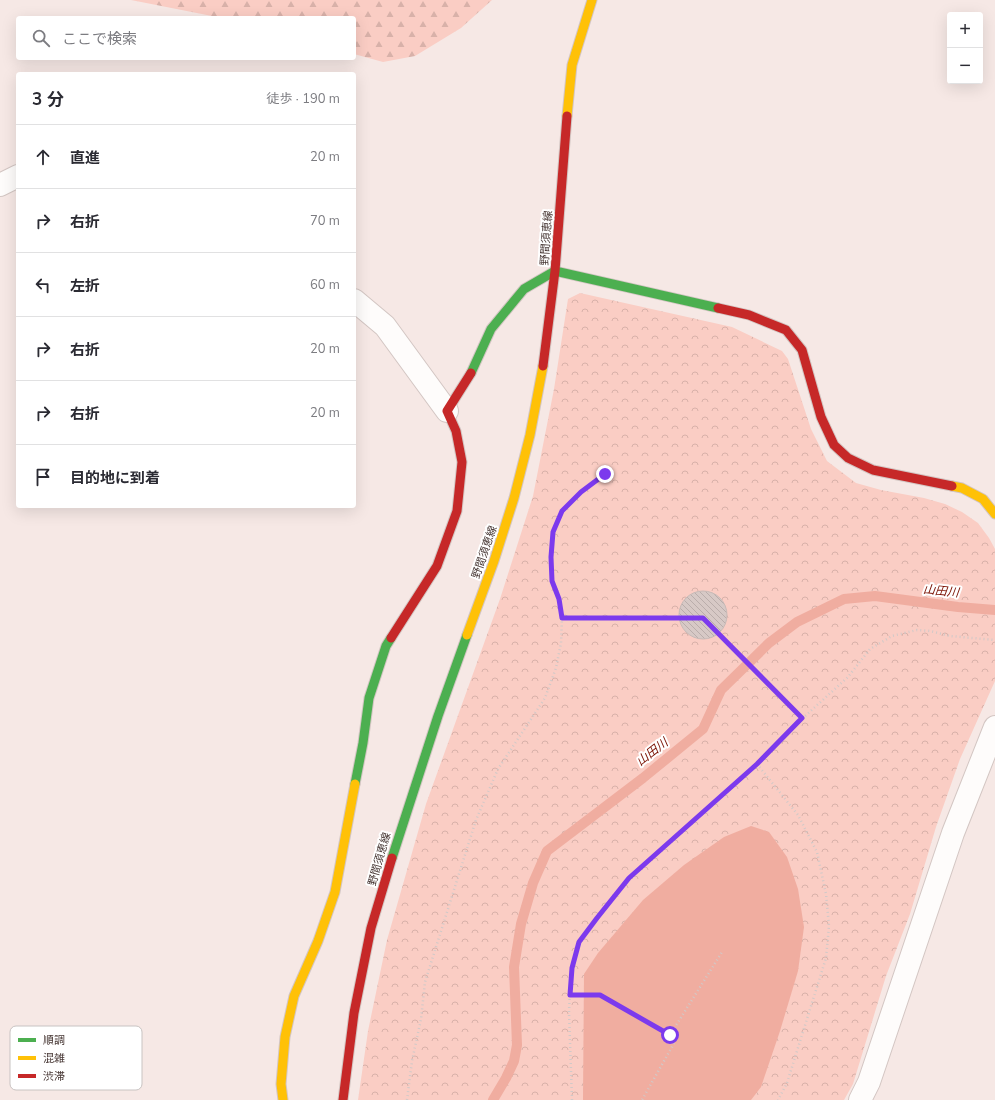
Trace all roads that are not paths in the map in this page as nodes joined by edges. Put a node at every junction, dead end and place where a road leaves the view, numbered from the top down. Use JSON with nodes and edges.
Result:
{"nodes":[{"id":1,"x":592,"y":0,"type":"edge"},
{"id":2,"x":16,"y":177,"type":"edge"},
{"id":3,"x":0,"y":185,"type":"edge"},
{"id":4,"x":555,"y":271,"type":"junction"},
{"id":5,"x":356,"y":302,"type":"edge"},
{"id":6,"x":447,"y":411,"type":"junction"},
{"id":7,"x":995,"y":514,"type":"edge"},
{"id":8,"x":995,"y":727,"type":"edge"},
{"id":9,"x":283,"y":1100,"type":"edge"},
{"id":10,"x":343,"y":1100,"type":"edge"},
{"id":11,"x":860,"y":1100,"type":"edge"}],
"edges":[{"from":1,"to":4,"type":"street","name":"野間須恵線"},
{"from":2,"to":3,"type":"street"},
{"from":4,"to":6,"type":"street"},
{"from":4,"to":7,"type":"street"},
{"from":4,"to":10,"type":"street","name":"野間須恵線"},
{"from":5,"to":6,"type":"street"},
{"from":6,"to":9,"type":"street"},
{"from":8,"to":11,"type":"street"}]}
